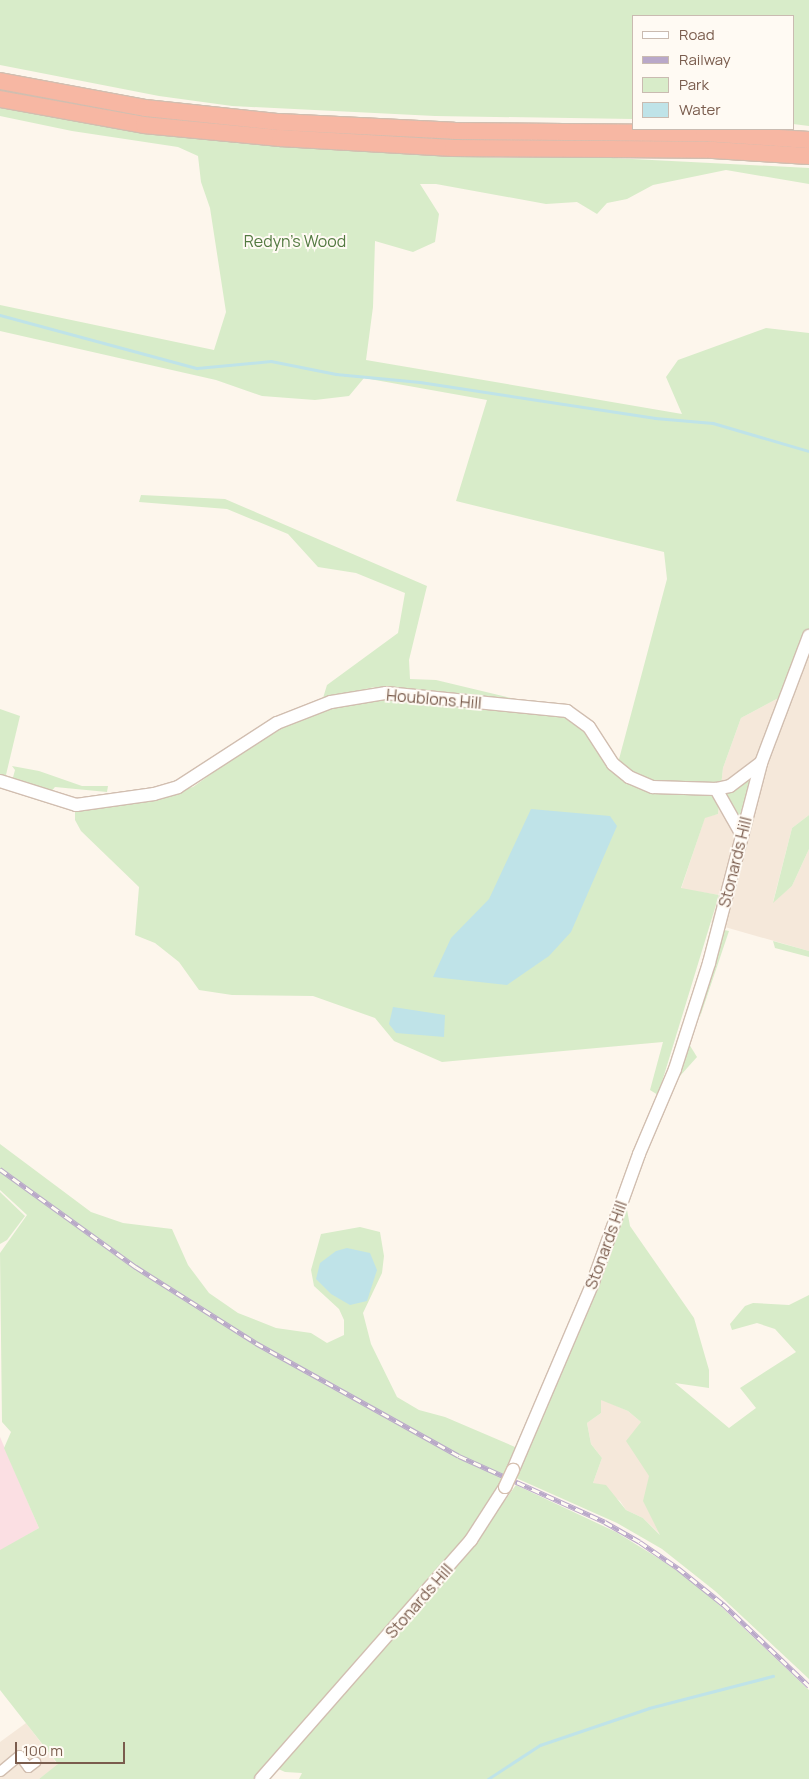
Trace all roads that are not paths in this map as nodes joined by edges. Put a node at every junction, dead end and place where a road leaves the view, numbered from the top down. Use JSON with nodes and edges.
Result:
{"nodes":[{"id":1,"x":0,"y":81,"type":"edge"},
{"id":2,"x":0,"y":99,"type":"edge"},
{"id":3,"x":809,"y":140,"type":"edge"},
{"id":4,"x":809,"y":156,"type":"edge"},
{"id":5,"x":809,"y":636,"type":"edge"},
{"id":6,"x":761,"y":763,"type":"junction"},
{"id":7,"x":0,"y":781,"type":"edge"},
{"id":8,"x":716,"y":789,"type":"junction"},
{"id":9,"x":742,"y":835,"type":"junction"},
{"id":10,"x":35,"y":1762,"type":"dead end"},
{"id":11,"x":0,"y":1771,"type":"edge"},
{"id":12,"x":260,"y":1779,"type":"edge"}],
"edges":[{"from":1,"to":3,"type":"highway"},
{"from":2,"to":4,"type":"highway"},
{"from":5,"to":6,"type":"street","name":"Stonards Hill"},
{"from":6,"to":8,"type":"street","name":"Houblons Hill"},
{"from":6,"to":9,"type":"street","name":"Stonards Hill"},
{"from":7,"to":8,"type":"street","name":"Houblons Hill"},
{"from":8,"to":9,"type":"street"},
{"from":9,"to":12,"type":"street","name":"Stonards Hill","bridge":true},
{"from":10,"to":11,"type":"street"}]}
